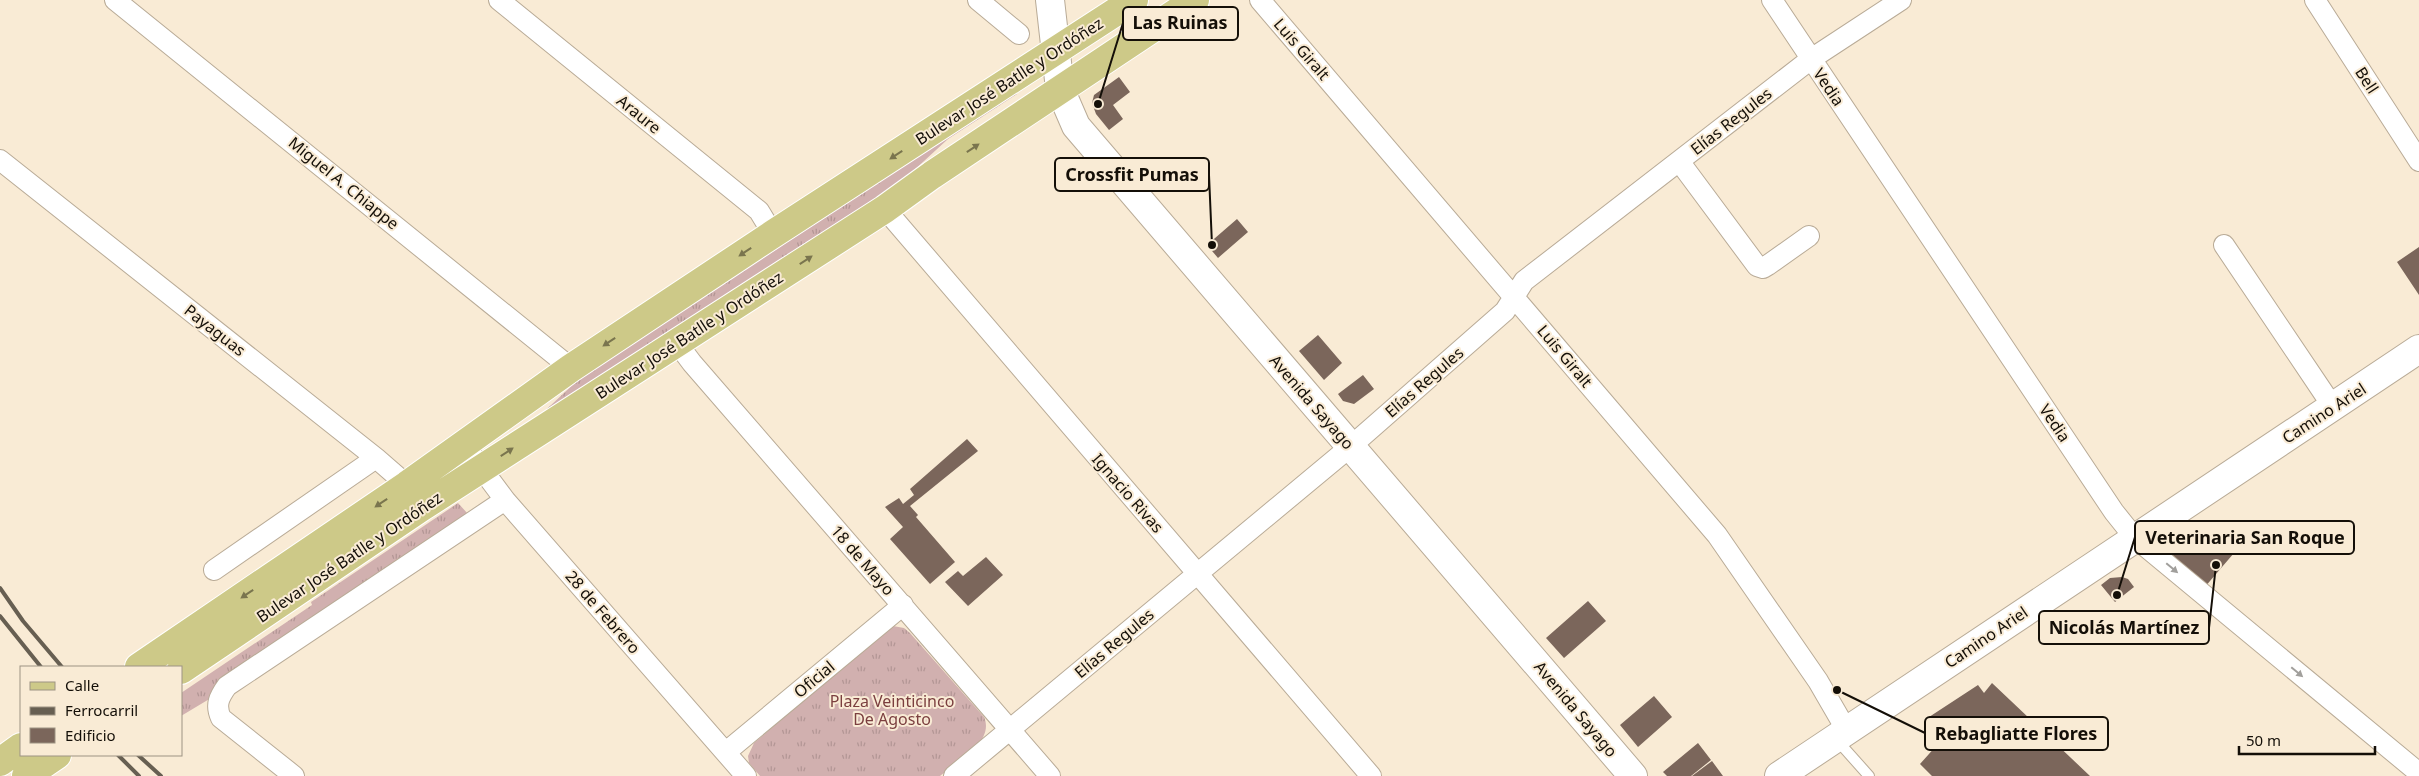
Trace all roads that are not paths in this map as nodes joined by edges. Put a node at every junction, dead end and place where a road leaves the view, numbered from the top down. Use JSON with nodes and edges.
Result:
{"nodes":[{"id":1,"x":115,"y":0,"type":"edge"},
{"id":2,"x":499,"y":0,"type":"edge"},
{"id":3,"x":978,"y":0,"type":"edge"},
{"id":4,"x":1050,"y":0,"type":"edge"},
{"id":5,"x":1134,"y":0,"type":"edge"},
{"id":6,"x":1195,"y":0,"type":"edge"},
{"id":7,"x":1260,"y":0,"type":"edge"},
{"id":8,"x":1772,"y":0,"type":"edge"},
{"id":9,"x":1901,"y":0,"type":"edge"},
{"id":10,"x":2315,"y":0,"type":"edge"},
{"id":11,"x":1019,"y":34,"type":"dead end"},
{"id":12,"x":1055,"y":52,"type":"junction"},
{"id":13,"x":1811,"y":59,"type":"junction"},
{"id":14,"x":1060,"y":89,"type":"junction"},
{"id":15,"x":0,"y":160,"type":"edge"},
{"id":16,"x":2419,"y":160,"type":"edge"},
{"id":17,"x":1679,"y":161,"type":"junction"},
{"id":18,"x":885,"y":210,"type":"junction"},
{"id":19,"x":773,"y":234,"type":"junction"},
{"id":20,"x":1809,"y":236,"type":"dead end"},
{"id":21,"x":2224,"y":245,"type":"dead end"},
{"id":22,"x":1515,"y":296,"type":"junction"},
{"id":23,"x":677,"y":343,"type":"junction"},
{"id":24,"x":2419,"y":349,"type":"edge"},
{"id":25,"x":571,"y":368,"type":"junction"},
{"id":26,"x":2333,"y":407,"type":"junction"},
{"id":27,"x":464,"y":445,"type":"junction"},
{"id":28,"x":1350,"y":447,"type":"junction"},
{"id":29,"x":376,"y":458,"type":"junction"},
{"id":30,"x":480,"y":469,"type":"junction"},
{"id":31,"x":414,"y":496,"type":"junction"},
{"id":32,"x":505,"y":500,"type":"junction"},
{"id":33,"x":2134,"y":537,"type":"junction"},
{"id":34,"x":214,"y":570,"type":"dead end"},
{"id":35,"x":1197,"y":574,"type":"junction"},
{"id":36,"x":903,"y":605,"type":"junction"},
{"id":37,"x":141,"y":666,"type":"edge"},
{"id":38,"x":182,"y":669,"type":"edge"},
{"id":39,"x":1010,"y":729,"type":"junction"},
{"id":40,"x":1842,"y":735,"type":"junction"},
{"id":41,"x":20,"y":748,"type":"edge"},
{"id":42,"x":726,"y":752,"type":"junction"},
{"id":43,"x":56,"y":756,"type":"edge"},
{"id":44,"x":0,"y":762,"type":"edge"},
{"id":45,"x":2419,"y":773,"type":"edge"},
{"id":46,"x":26,"y":776,"type":"edge"},
{"id":47,"x":294,"y":776,"type":"edge"},
{"id":48,"x":746,"y":776,"type":"edge"},
{"id":49,"x":954,"y":776,"type":"edge"},
{"id":50,"x":1050,"y":776,"type":"edge"},
{"id":51,"x":1370,"y":776,"type":"edge"},
{"id":52,"x":1633,"y":776,"type":"edge"},
{"id":53,"x":1779,"y":776,"type":"edge"},
{"id":54,"x":1869,"y":776,"type":"edge"}],
"edges":[{"from":1,"to":25,"type":"street","name":"Miguel A. Chiappe"},
{"from":2,"to":19,"type":"street","name":"Araure"},
{"from":3,"to":11,"type":"street"},
{"from":4,"to":12,"type":"street","name":"Avenida Sayago"},
{"from":5,"to":12,"type":"main road","name":"Bulevar José Batlle y Ordóñez"},
{"from":6,"to":14,"type":"main road","name":"Bulevar José Batlle y Ordóñez"},
{"from":7,"to":22,"type":"street","name":"Luis Giralt"},
{"from":8,"to":13,"type":"street","name":"Vedia"},
{"from":9,"to":13,"type":"street","name":"Elías Regules"},
{"from":10,"to":16,"type":"street","name":"Bell"},
{"from":12,"to":14,"type":"street","name":"Avenida Sayago"},
{"from":12,"to":19,"type":"main road","name":"Bulevar José Batlle y Ordóñez","one_way":true},
{"from":13,"to":17,"type":"street","name":"Elías Regules"},
{"from":13,"to":33,"type":"street","name":"Vedia"},
{"from":18,"to":14,"type":"main road","name":"Bulevar José Batlle y Ordóñez","one_way":true},
{"from":14,"to":28,"type":"street","name":"Avenida Sayago"},
{"from":15,"to":29,"type":"street","name":"Payaguas"},
{"from":17,"to":20,"type":"street"},
{"from":17,"to":22,"type":"street","name":"Elías Regules"},
{"from":23,"to":18,"type":"main road","name":"Bulevar José Batlle y Ordóñez","one_way":true},
{"from":18,"to":35,"type":"street","name":"Ignacio Rivas"},
{"from":19,"to":25,"type":"main road","name":"Bulevar José Batlle y Ordóñez","one_way":true},
{"from":21,"to":26,"type":"street"},
{"from":22,"to":28,"type":"street","name":"Elías Regules"},
{"from":22,"to":40,"type":"street","name":"Luis Giralt"},
{"from":30,"to":23,"type":"main road","name":"Bulevar José Batlle y Ordóñez","one_way":true},
{"from":23,"to":36,"type":"street","name":"18 de Mayo"},
{"from":24,"to":26,"type":"street","name":"Camino Ariel"},
{"from":25,"to":27,"type":"main road","name":"Bulevar José Batlle y Ordóñez"},
{"from":26,"to":33,"type":"street","name":"Camino Ariel"},
{"from":27,"to":30,"type":"street","name":"28 de Febrero"},
{"from":27,"to":31,"type":"main road","name":"Bulevar José Batlle y Ordóñez"},
{"from":28,"to":35,"type":"street","name":"Elías Regules"},
{"from":28,"to":52,"type":"street","name":"Avenida Sayago"},
{"from":29,"to":31,"type":"street","name":"Payaguas"},
{"from":29,"to":34,"type":"street"},
{"from":30,"to":31,"type":"main road","name":"Bulevar José Batlle y Ordóñez"},
{"from":30,"to":32,"type":"street","name":"28 de Febrero"},
{"from":31,"to":37,"type":"main road","name":"Bulevar José Batlle y Ordóñez","one_way":true},
{"from":31,"to":38,"type":"main road","name":"Bulevar José Batlle y Ordóñez"},
{"from":32,"to":42,"type":"street","name":"28 de Febrero"},
{"from":32,"to":47,"type":"street"},
{"from":33,"to":40,"type":"street","name":"Camino Ariel"},
{"from":33,"to":45,"type":"street","name":"Vedia","one_way":true},
{"from":35,"to":39,"type":"street","name":"Elías Regules"},
{"from":35,"to":51,"type":"street","name":"Ignacio Rivas"},
{"from":36,"to":39,"type":"street","name":"18 de Mayo"},
{"from":36,"to":42,"type":"street","name":"Oficial"},
{"from":39,"to":49,"type":"street","name":"Elías Regules"},
{"from":39,"to":50,"type":"street","name":"18 de Mayo"},
{"from":40,"to":53,"type":"street","name":"Camino Ariel"},
{"from":40,"to":54,"type":"lane"},
{"from":41,"to":44,"type":"main road"},
{"from":42,"to":48,"type":"street","name":"28 de Febrero"},
{"from":43,"to":46,"type":"main road"}]}
